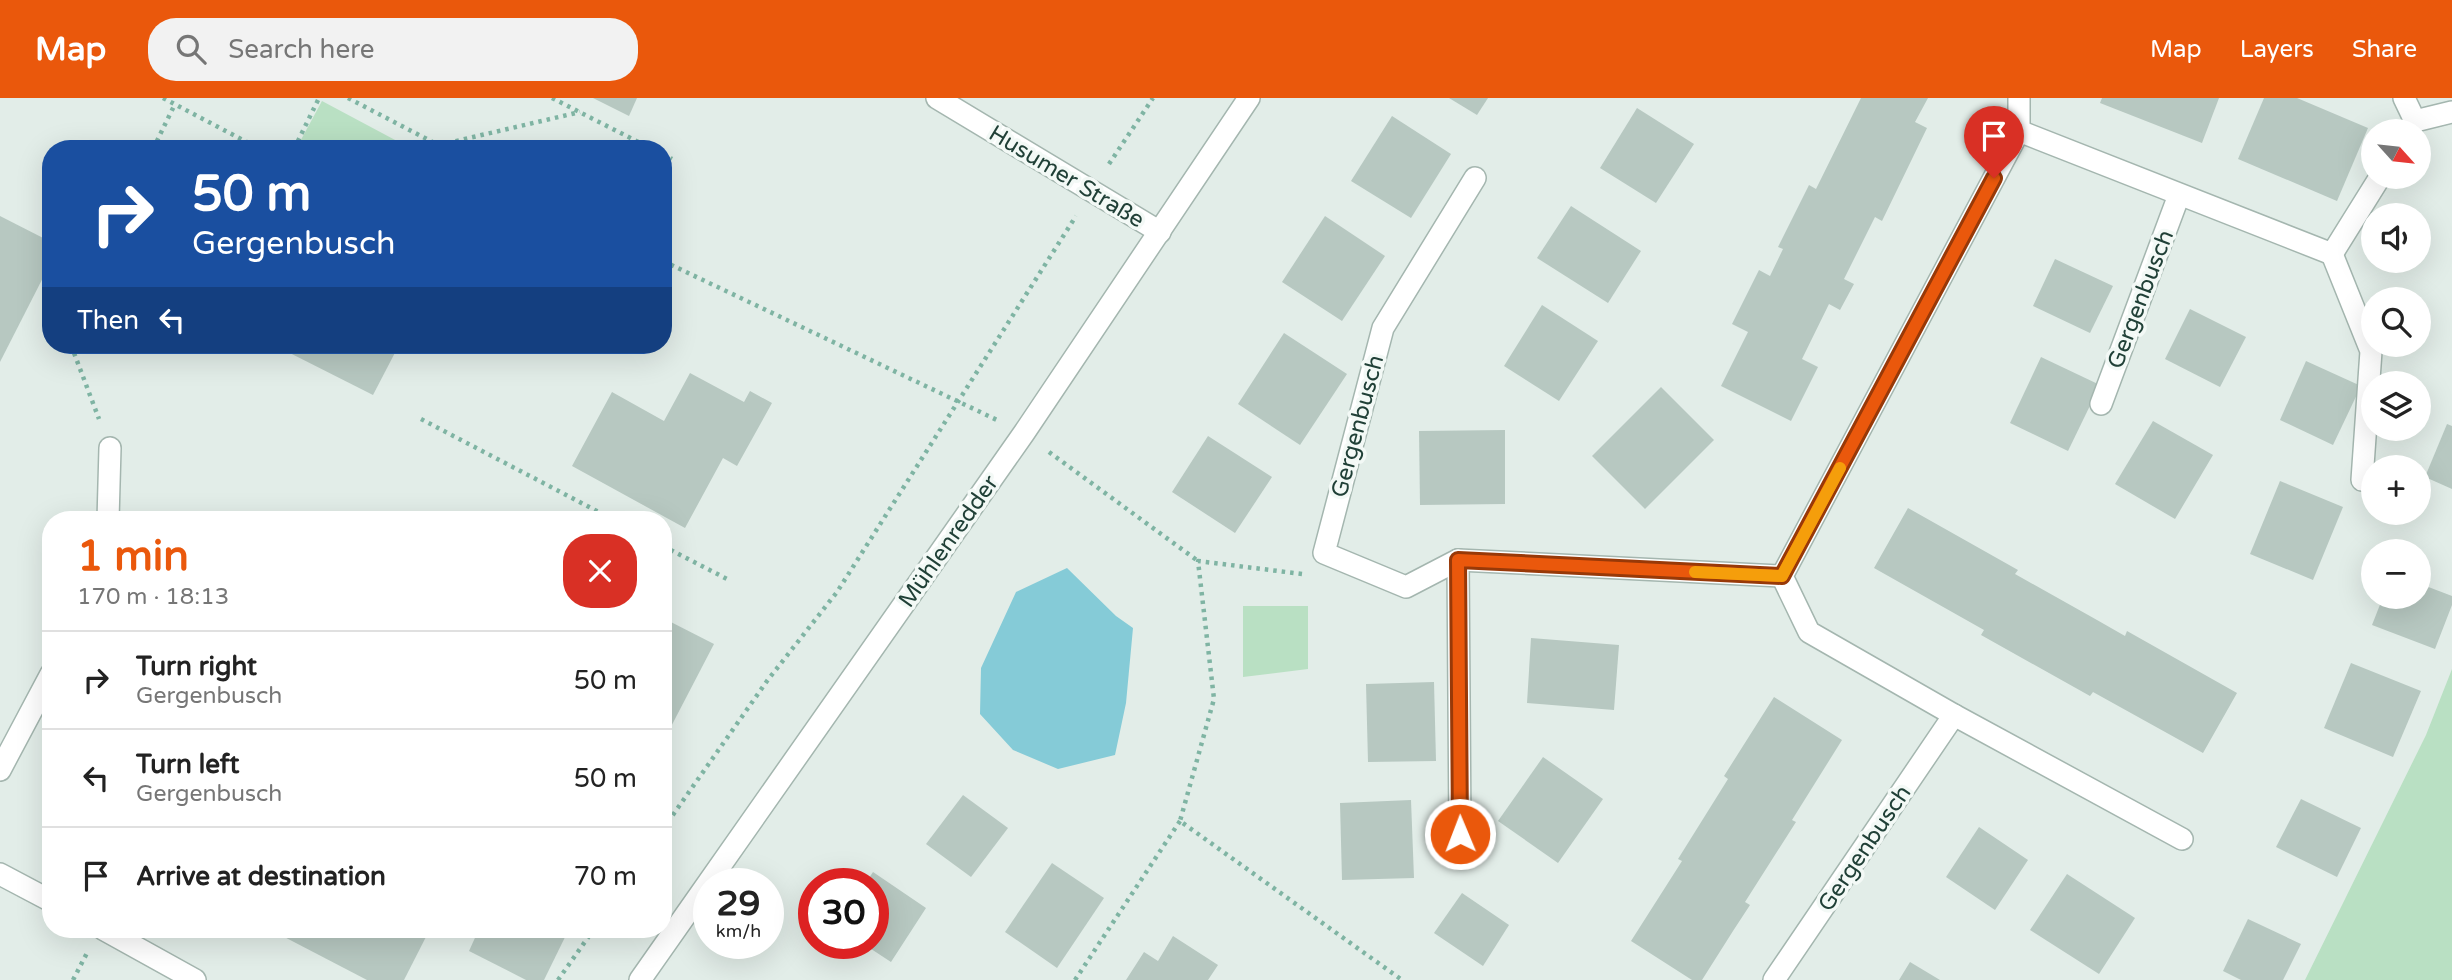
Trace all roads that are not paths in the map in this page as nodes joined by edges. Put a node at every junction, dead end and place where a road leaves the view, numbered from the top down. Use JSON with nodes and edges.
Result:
{"nodes":[{"id":1,"x":937,"y":98,"type":"edge"},
{"id":2,"x":1249,"y":98,"type":"edge"},
{"id":3,"x":2020,"y":98,"type":"edge"},
{"id":4,"x":2404,"y":98,"type":"edge"},
{"id":5,"x":2452,"y":112,"type":"edge"},
{"id":6,"x":2410,"y":119,"type":"edge"},
{"id":7,"x":2431,"y":119,"type":"edge"},
{"id":8,"x":2019,"y":131,"type":"junction"},
{"id":9,"x":1475,"y":178,"type":"dead end"},
{"id":10,"x":2373,"y":189,"type":"edge"},
{"id":11,"x":2179,"y":195,"type":"junction"},
{"id":12,"x":1160,"y":232,"type":"junction"},
{"id":13,"x":2332,"y":254,"type":"junction"},
{"id":14,"x":2101,"y":404,"type":"dead end"},
{"id":15,"x":110,"y":448,"type":"road end"},
{"id":16,"x":2364,"y":455,"type":"edge"},
{"id":17,"x":107,"y":511,"type":"edge"},
{"id":18,"x":1458,"y":560,"type":"junction"},
{"id":19,"x":1782,"y":576,"type":"junction"},
{"id":20,"x":42,"y":691,"type":"edge"},
{"id":21,"x":1954,"y":715,"type":"junction"},
{"id":22,"x":0,"y":770,"type":"edge"},
{"id":23,"x":1460,"y":834,"type":"dead end"},
{"id":24,"x":2182,"y":839,"type":"dead end"},
{"id":25,"x":0,"y":874,"type":"edge"},
{"id":26,"x":42,"y":896,"type":"edge"},
{"id":27,"x":672,"y":934,"type":"edge"},
{"id":28,"x":119,"y":938,"type":"edge"},
{"id":29,"x":669,"y":938,"type":"edge"},
{"id":30,"x":195,"y":980,"type":"edge"},
{"id":31,"x":640,"y":980,"type":"edge"},
{"id":32,"x":1774,"y":980,"type":"edge"}],
"edges":[{"from":1,"to":12,"type":"street","name":"Husumer Straße"},
{"from":2,"to":12,"type":"street","name":"Mühlenredder"},
{"from":3,"to":8,"type":"street"},
{"from":4,"to":6,"type":"street"},
{"from":5,"to":7,"type":"street"},
{"from":8,"to":11,"type":"street"},
{"from":8,"to":19,"type":"street"},
{"from":9,"to":18,"type":"street","name":"Gergenbusch"},
{"from":10,"to":13,"type":"street"},
{"from":11,"to":13,"type":"street"},
{"from":11,"to":14,"type":"street","name":"Gergenbusch"},
{"from":12,"to":27,"type":"street","name":"Mühlenredder"},
{"from":13,"to":16,"type":"street"},
{"from":15,"to":17,"type":"street"},
{"from":18,"to":19,"type":"street"},
{"from":18,"to":23,"type":"street"},
{"from":19,"to":21,"type":"street"},
{"from":20,"to":22,"type":"street"},
{"from":21,"to":24,"type":"street"},
{"from":21,"to":32,"type":"street","name":"Gergenbusch"},
{"from":25,"to":26,"type":"street"},
{"from":28,"to":30,"type":"street"},
{"from":29,"to":31,"type":"street","name":"Mühlenredder"}]}
